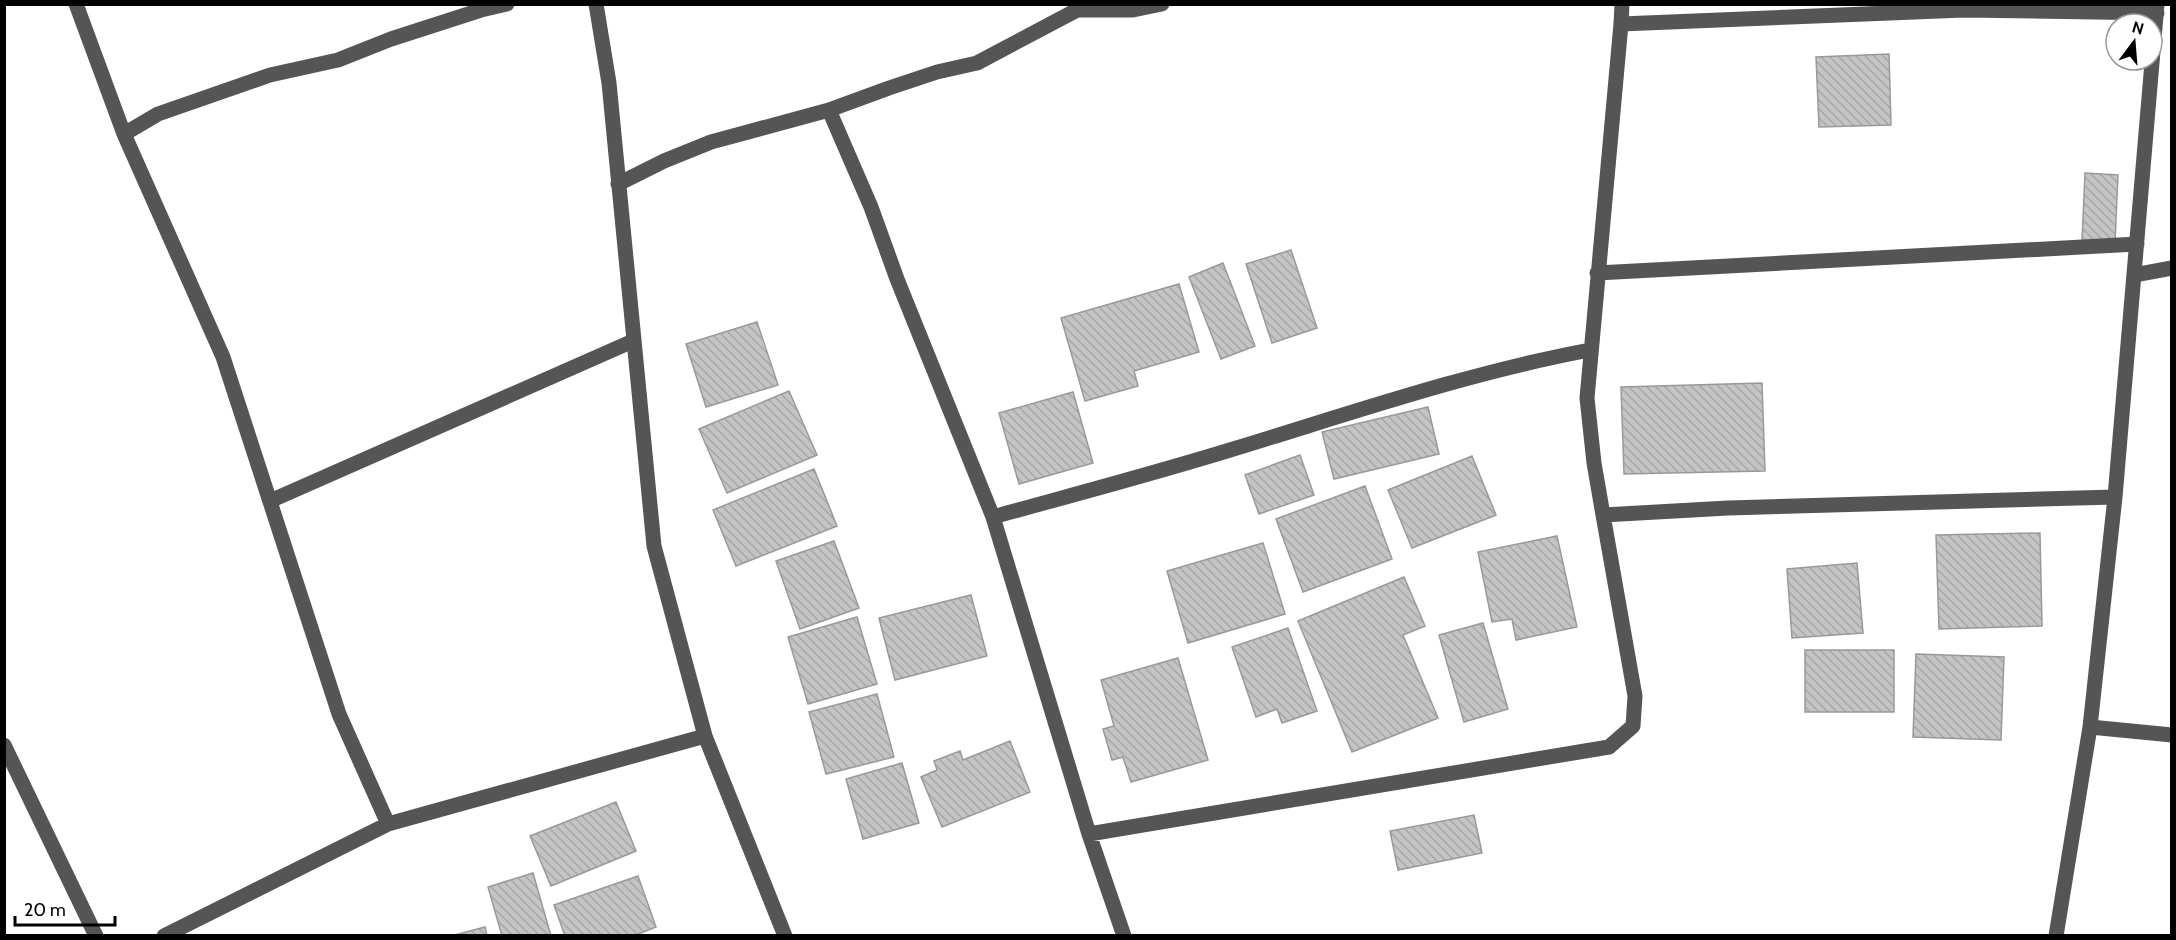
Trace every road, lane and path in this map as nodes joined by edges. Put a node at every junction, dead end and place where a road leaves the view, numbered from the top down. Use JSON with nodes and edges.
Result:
{"nodes":[{"id":1,"x":76,"y":4,"type":"edge"},
{"id":2,"x":507,"y":4,"type":"edge"},
{"id":3,"x":596,"y":4,"type":"edge"},
{"id":4,"x":1162,"y":4,"type":"edge"},
{"id":5,"x":1622,"y":4,"type":"edge"},
{"id":6,"x":1077,"y":7,"type":"edge"},
{"id":7,"x":2157,"y":9,"type":"edge"},
{"id":8,"x":1622,"y":24,"type":"junction"},
{"id":9,"x":829,"y":110,"type":"junction"},
{"id":10,"x":124,"y":134,"type":"junction"},
{"id":11,"x":618,"y":184,"type":"junction"},
{"id":12,"x":2137,"y":244,"type":"junction"},
{"id":13,"x":2172,"y":268,"type":"edge"},
{"id":14,"x":1597,"y":273,"type":"junction"},
{"id":15,"x":2134,"y":275,"type":"junction"},
{"id":16,"x":633,"y":341,"type":"junction"},
{"id":17,"x":1590,"y":350,"type":"junction"},
{"id":18,"x":2115,"y":497,"type":"junction"},
{"id":19,"x":270,"y":501,"type":"junction"},
{"id":20,"x":1604,"y":515,"type":"junction"},
{"id":21,"x":993,"y":517,"type":"junction"},
{"id":22,"x":2090,"y":727,"type":"junction"},
{"id":23,"x":2172,"y":735,"type":"edge"},
{"id":24,"x":705,"y":736,"type":"junction"},
{"id":25,"x":4,"y":745,"type":"edge"},
{"id":26,"x":388,"y":824,"type":"junction"},
{"id":27,"x":1089,"y":834,"type":"junction"},
{"id":28,"x":96,"y":936,"type":"edge"},
{"id":29,"x":164,"y":936,"type":"edge"},
{"id":30,"x":785,"y":936,"type":"edge"},
{"id":31,"x":1124,"y":936,"type":"edge"},
{"id":32,"x":2056,"y":936,"type":"edge"}],
"edges":[{"from":1,"to":10,"type":"street"},
{"from":2,"to":10,"type":"street"},
{"from":3,"to":11,"type":"street"},
{"from":4,"to":6,"type":"street"},
{"from":5,"to":8,"type":"street"},
{"from":6,"to":9,"type":"street"},
{"from":7,"to":8,"type":"street"},
{"from":7,"to":12,"type":"street"},
{"from":8,"to":14,"type":"street"},
{"from":9,"to":11,"type":"street"},
{"from":9,"to":21,"type":"street"},
{"from":10,"to":19,"type":"street"},
{"from":11,"to":16,"type":"street"},
{"from":12,"to":14,"type":"street"},
{"from":12,"to":15,"type":"street"},
{"from":13,"to":15,"type":"street"},
{"from":14,"to":17,"type":"street"},
{"from":15,"to":18,"type":"street"},
{"from":16,"to":19,"type":"street"},
{"from":16,"to":24,"type":"street"},
{"from":17,"to":20,"type":"street"},
{"from":17,"to":21,"type":"street"},
{"from":18,"to":20,"type":"street"},
{"from":18,"to":22,"type":"street"},
{"from":19,"to":26,"type":"street"},
{"from":20,"to":27,"type":"street"},
{"from":21,"to":27,"type":"street"},
{"from":22,"to":23,"type":"street"},
{"from":22,"to":32,"type":"street"},
{"from":24,"to":26,"type":"street"},
{"from":24,"to":30,"type":"street"},
{"from":25,"to":28,"type":"street"},
{"from":26,"to":29,"type":"street"},
{"from":27,"to":31,"type":"street"}]}
